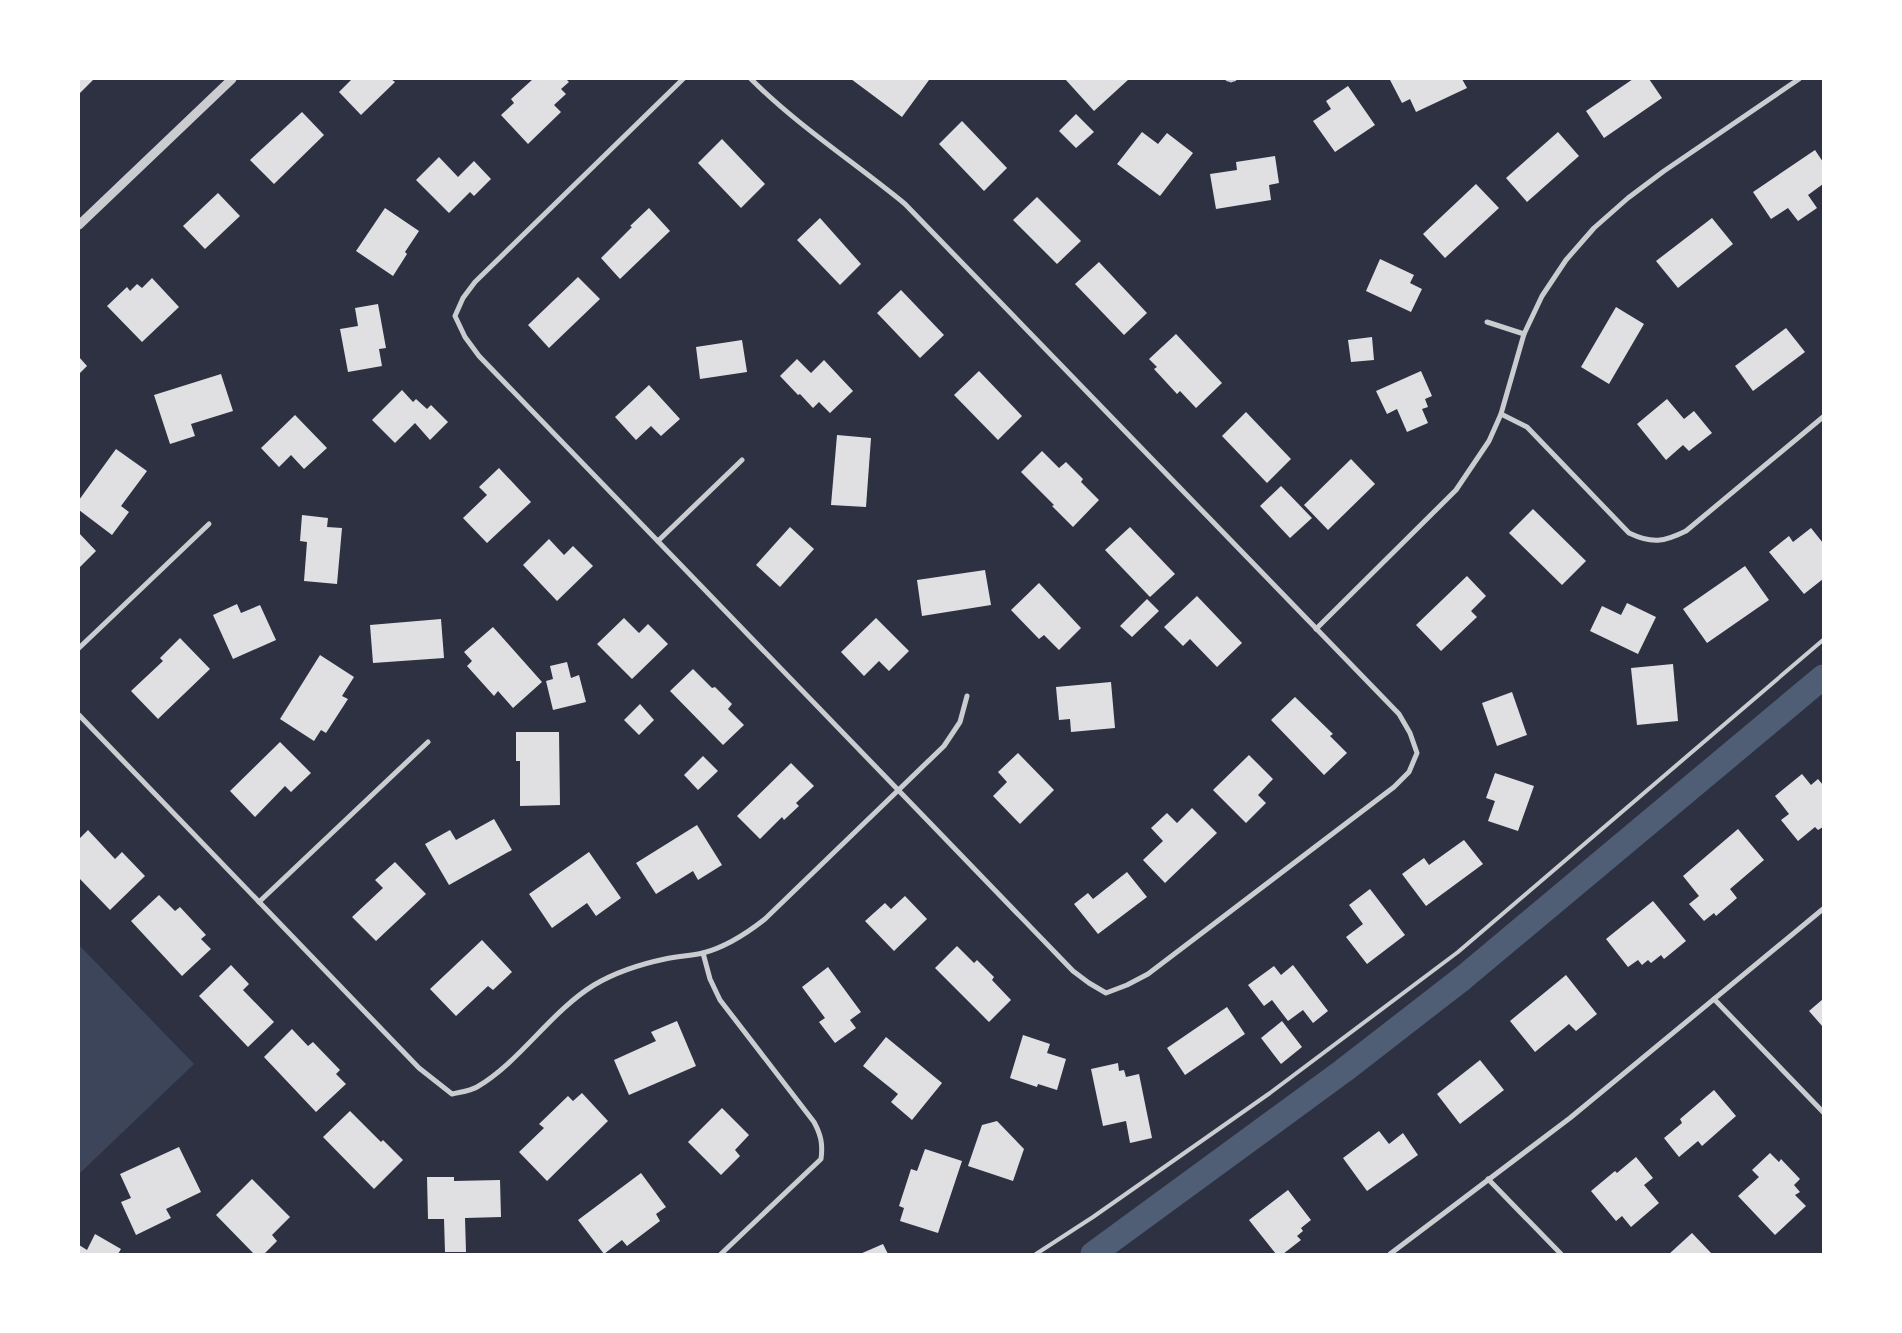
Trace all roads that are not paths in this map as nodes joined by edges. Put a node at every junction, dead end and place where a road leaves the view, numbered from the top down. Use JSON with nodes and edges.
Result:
{"nodes":[{"id":1,"x":232,"y":79,"type":"edge"},
{"id":2,"x":683,"y":79,"type":"edge"},
{"id":3,"x":751,"y":79,"type":"edge"},
{"id":4,"x":1799,"y":79,"type":"edge"},
{"id":5,"x":79,"y":225,"type":"edge"},
{"id":6,"x":1487,"y":322,"type":"dead end"},
{"id":7,"x":1524,"y":334,"type":"junction"},
{"id":8,"x":1501,"y":414,"type":"junction"},
{"id":9,"x":1823,"y":417,"type":"edge"},
{"id":10,"x":742,"y":460,"type":"dead end"},
{"id":11,"x":208,"y":524,"type":"dead end"},
{"id":12,"x":658,"y":541,"type":"junction"},
{"id":13,"x":1316,"y":629,"type":"junction"},
{"id":14,"x":1823,"y":640,"type":"edge"},
{"id":15,"x":79,"y":648,"type":"edge"},
{"id":16,"x":968,"y":696,"type":"dead end"},
{"id":17,"x":79,"y":715,"type":"edge"},
{"id":18,"x":428,"y":742,"type":"dead end"},
{"id":19,"x":899,"y":790,"type":"junction"},
{"id":20,"x":259,"y":902,"type":"junction"},
{"id":21,"x":1823,"y":909,"type":"edge"},
{"id":22,"x":703,"y":953,"type":"junction"},
{"id":23,"x":1714,"y":998,"type":"junction"},
{"id":24,"x":1823,"y":1112,"type":"edge"},
{"id":25,"x":1488,"y":1179,"type":"junction"},
{"id":26,"x":721,"y":1254,"type":"edge"},
{"id":27,"x":1036,"y":1254,"type":"edge"},
{"id":28,"x":1390,"y":1254,"type":"edge"},
{"id":29,"x":1561,"y":1254,"type":"edge"}],
"edges":[{"from":1,"to":5,"type":"street"},
{"from":2,"to":12,"type":"street"},
{"from":3,"to":13,"type":"street"},
{"from":4,"to":7,"type":"street"},
{"from":6,"to":7,"type":"street"},
{"from":7,"to":8,"type":"street"},
{"from":8,"to":9,"type":"street"},
{"from":8,"to":13,"type":"street"},
{"from":10,"to":12,"type":"street"},
{"from":11,"to":15,"type":"street"},
{"from":12,"to":19,"type":"street"},
{"from":13,"to":19,"type":"street"},
{"from":14,"to":27,"type":"lane"},
{"from":16,"to":19,"type":"street"},
{"from":17,"to":20,"type":"street"},
{"from":18,"to":20,"type":"street"},
{"from":19,"to":22,"type":"street"},
{"from":20,"to":22,"type":"street"},
{"from":21,"to":23,"type":"street"},
{"from":22,"to":26,"type":"street"},
{"from":23,"to":24,"type":"street"},
{"from":23,"to":25,"type":"street"},
{"from":25,"to":28,"type":"street"},
{"from":25,"to":29,"type":"street"}]}
